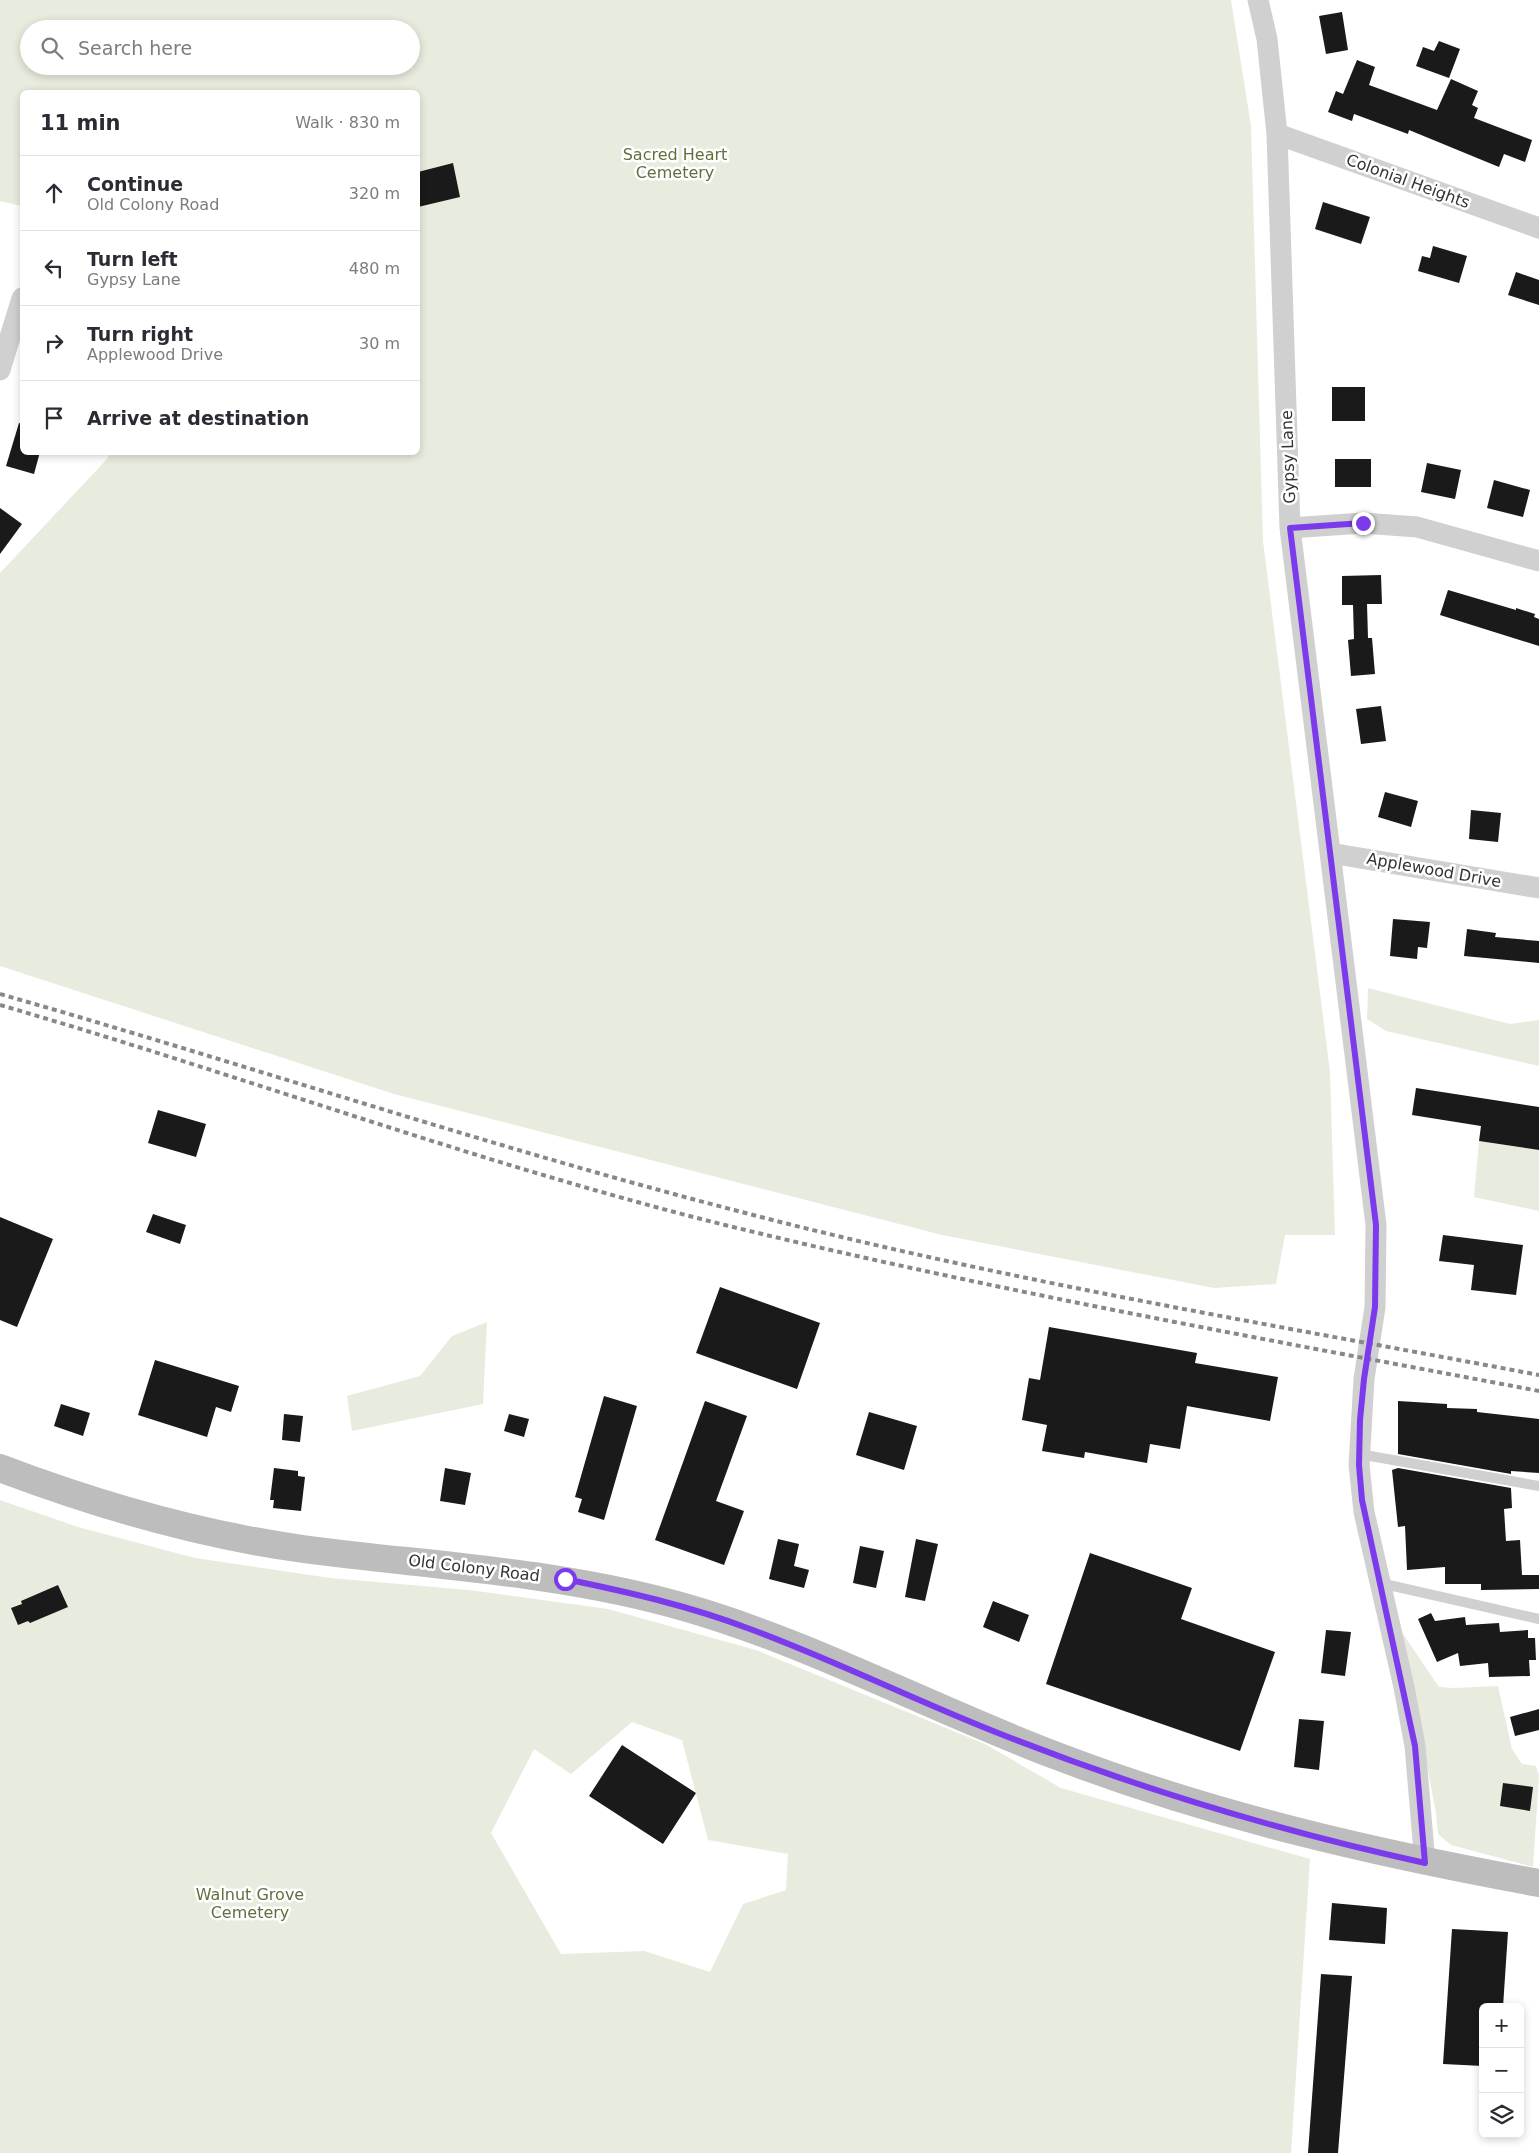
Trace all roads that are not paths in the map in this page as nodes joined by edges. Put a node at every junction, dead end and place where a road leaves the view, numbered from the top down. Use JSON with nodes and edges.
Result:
{"nodes":[{"id":1,"x":1258,"y":0,"type":"edge"},
{"id":2,"x":1277,"y":134,"type":"junction"},
{"id":3,"x":1539,"y":228,"type":"edge"},
{"id":4,"x":20,"y":305,"type":"edge"},
{"id":5,"x":0,"y":370,"type":"edge"},
{"id":6,"x":1290,"y":528,"type":"junction"},
{"id":7,"x":1539,"y":562,"type":"edge"},
{"id":8,"x":1330,"y":853,"type":"junction"},
{"id":9,"x":1539,"y":888,"type":"edge"},
{"id":10,"x":1359,"y":1454,"type":"junction"},
{"id":11,"x":0,"y":1468,"type":"edge"},
{"id":12,"x":1539,"y":1486,"type":"edge"},
{"id":13,"x":1380,"y":1583,"type":"junction"},
{"id":14,"x":1539,"y":1619,"type":"edge"},
{"id":15,"x":1425,"y":1863,"type":"junction"},
{"id":16,"x":1539,"y":1883,"type":"edge"}],
"edges":[{"from":1,"to":2,"type":"street","name":"Gypsy Lane"},
{"from":2,"to":3,"type":"street","name":"Colonial Heights"},
{"from":2,"to":6,"type":"street","name":"Gypsy Lane"},
{"from":4,"to":5,"type":"street"},
{"from":6,"to":7,"type":"street"},
{"from":6,"to":8,"type":"street","name":"Gypsy Lane"},
{"from":8,"to":9,"type":"street","name":"Applewood Drive"},
{"from":8,"to":10,"type":"street","name":"Gypsy Lane"},
{"from":10,"to":12,"type":"lane"},
{"from":10,"to":13,"type":"street","name":"Gypsy Lane"},
{"from":11,"to":15,"type":"main road","name":"Old Colony Road"},
{"from":13,"to":14,"type":"lane"},
{"from":13,"to":15,"type":"street","name":"Gypsy Lane"},
{"from":15,"to":16,"type":"main road","name":"Old Colony Road"}]}
